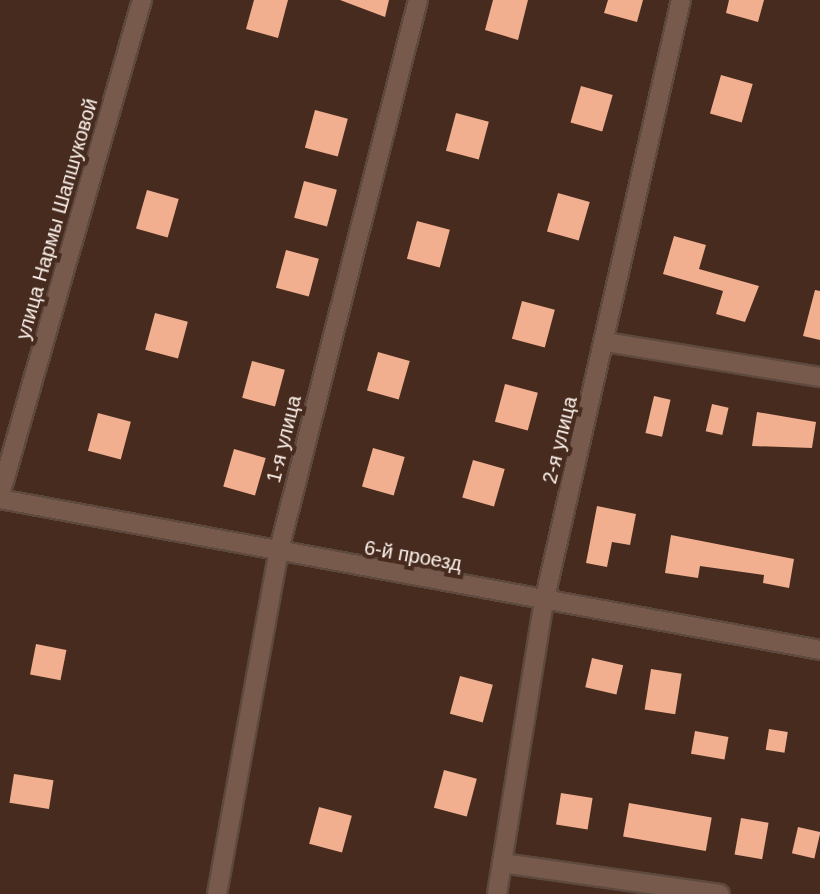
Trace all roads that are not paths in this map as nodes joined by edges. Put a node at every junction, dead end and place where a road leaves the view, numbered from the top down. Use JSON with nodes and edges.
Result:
{"nodes":[{"id":1,"x":142,"y":0,"type":"edge"},
{"id":2,"x":418,"y":0,"type":"edge"},
{"id":3,"x":681,"y":0,"type":"edge"},
{"id":4,"x":606,"y":342,"type":"junction"},
{"id":5,"x":820,"y":377,"type":"edge"},
{"id":6,"x":0,"y":497,"type":"edge"},
{"id":7,"x":278,"y":554,"type":"junction"},
{"id":8,"x":544,"y":602,"type":"junction"},
{"id":9,"x":820,"y":650,"type":"edge"},
{"id":10,"x":502,"y":863,"type":"junction"},
{"id":11,"x":217,"y":894,"type":"edge"},
{"id":12,"x":497,"y":894,"type":"edge"},
{"id":13,"x":720,"y":894,"type":"edge"}],
"edges":[{"from":1,"to":6,"type":"street","name":"улица Нармы Шапшуковой"},
{"from":2,"to":7,"type":"street","name":"1-я улица"},
{"from":3,"to":4,"type":"street","name":"2-я улица"},
{"from":4,"to":5,"type":"street"},
{"from":4,"to":8,"type":"street","name":"2-я улица"},
{"from":6,"to":7,"type":"street","name":"6-й проезд"},
{"from":7,"to":8,"type":"street","name":"6-й проезд"},
{"from":7,"to":11,"type":"street","name":"1-я улица"},
{"from":8,"to":9,"type":"street","name":"6-й проезд"},
{"from":8,"to":10,"type":"street","name":"2-я улица"},
{"from":10,"to":12,"type":"street","name":"2-я улица"},
{"from":10,"to":13,"type":"street"}]}
